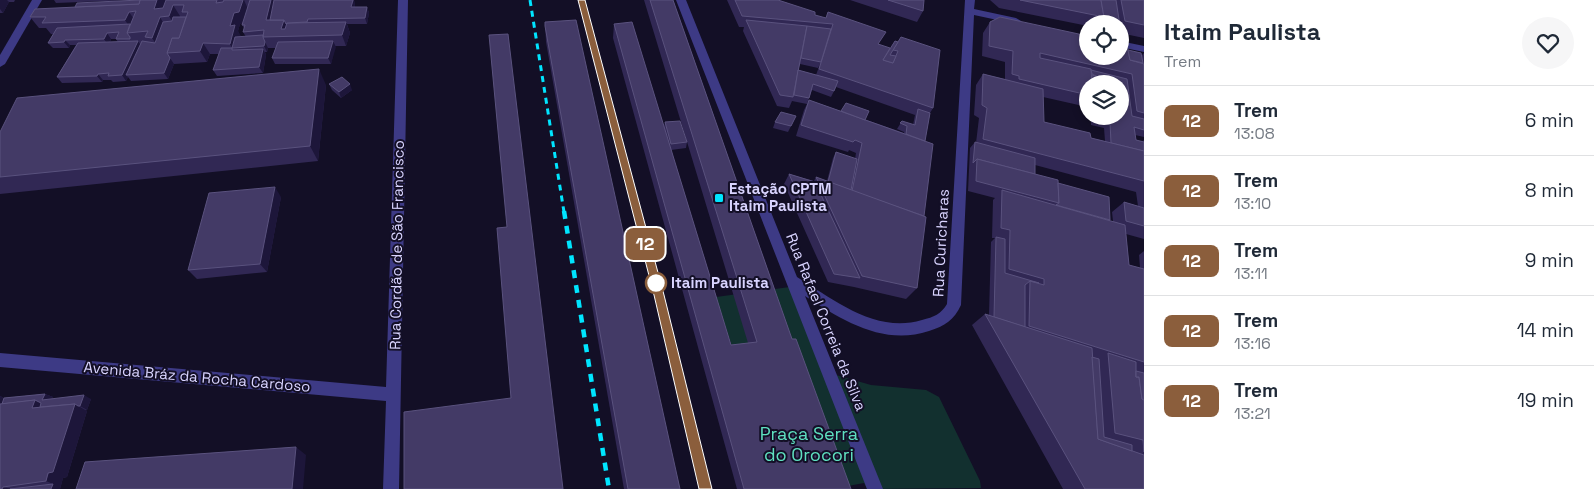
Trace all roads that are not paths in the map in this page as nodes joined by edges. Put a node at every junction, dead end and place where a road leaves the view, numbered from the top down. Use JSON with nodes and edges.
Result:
{"nodes":[{"id":1,"x":37,"y":0,"type":"edge"},
{"id":2,"x":403,"y":0,"type":"edge"},
{"id":3,"x":681,"y":0,"type":"edge"},
{"id":4,"x":970,"y":6,"type":"edge"},
{"id":5,"x":1024,"y":23,"type":"edge"},
{"id":6,"x":1129,"y":46,"type":"edge"},
{"id":7,"x":1144,"y":49,"type":"edge"},
{"id":8,"x":0,"y":64,"type":"edge"},
{"id":9,"x":792,"y":281,"type":"junction"},
{"id":10,"x":0,"y":360,"type":"edge"},
{"id":11,"x":394,"y":395,"type":"junction"},
{"id":12,"x":391,"y":489,"type":"edge"},
{"id":13,"x":875,"y":489,"type":"edge"}],
"edges":[{"from":1,"to":8,"type":"street"},
{"from":2,"to":11,"type":"street","name":"Rua Cordão de São Francisco"},
{"from":3,"to":9,"type":"street","name":"Rua Rafael Correia da Silva"},
{"from":4,"to":5,"type":"street"},
{"from":4,"to":9,"type":"street","name":"Rua Curicharas"},
{"from":6,"to":7,"type":"street"},
{"from":9,"to":13,"type":"street","name":"Rua Rafael Correia da Silva"},
{"from":10,"to":11,"type":"street","name":"Avenida Bráz da Rocha Cardoso"},
{"from":11,"to":12,"type":"street","name":"Rua Cordão de São Francisco"}]}
